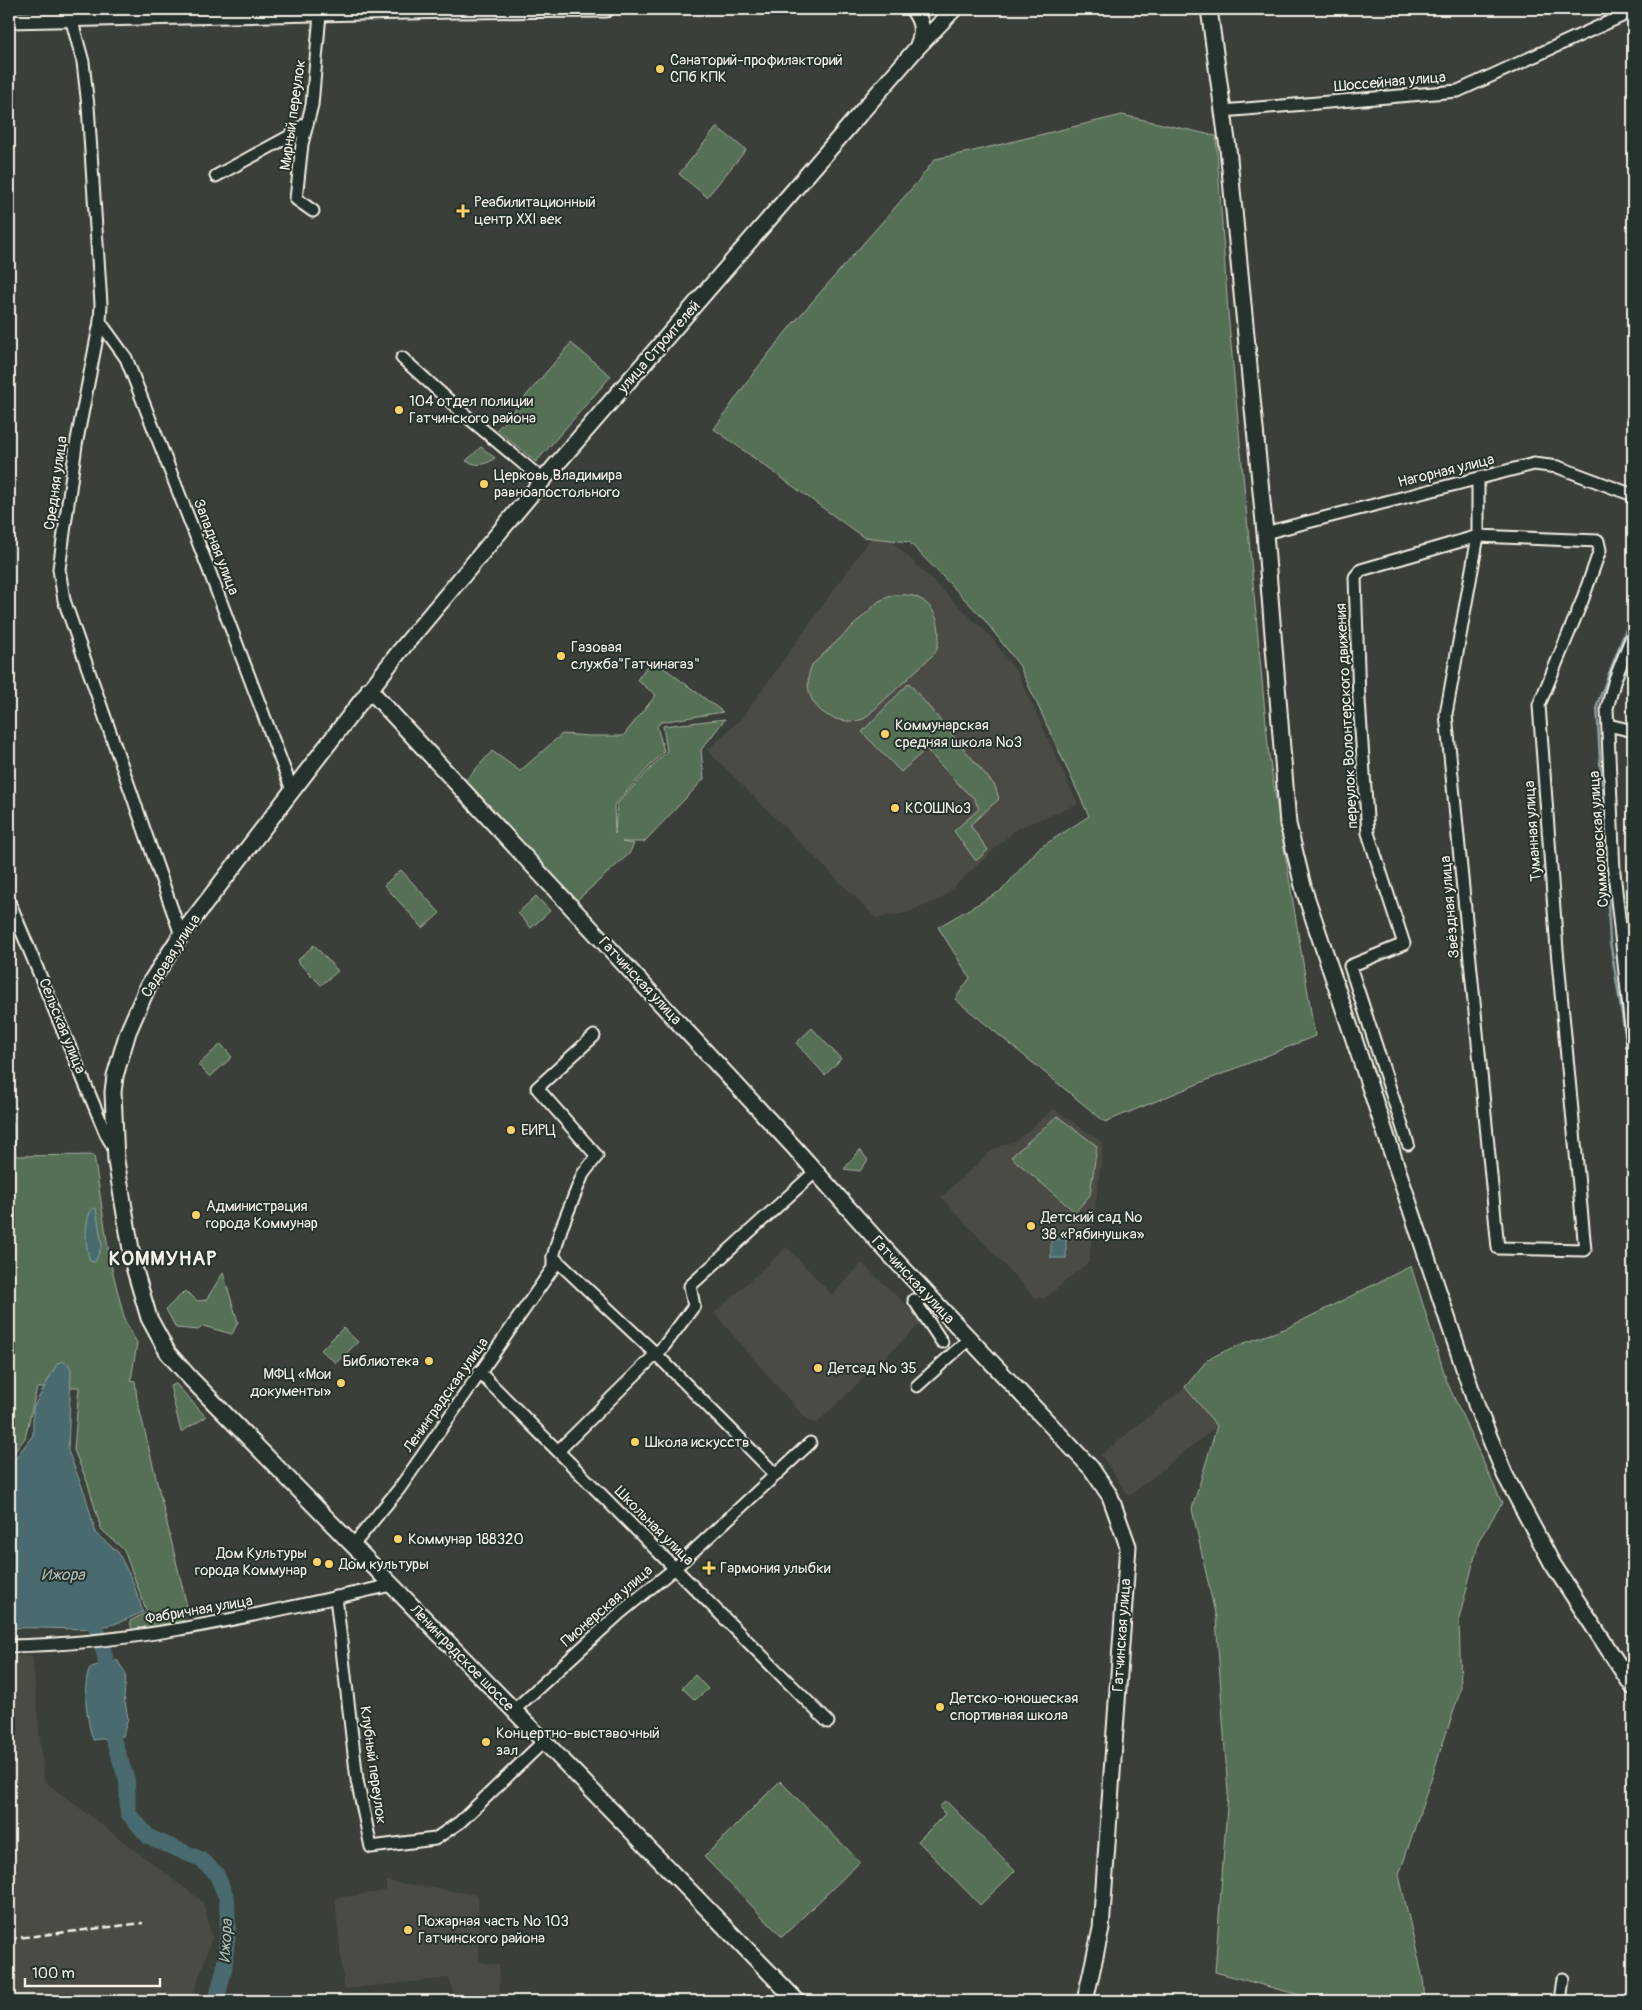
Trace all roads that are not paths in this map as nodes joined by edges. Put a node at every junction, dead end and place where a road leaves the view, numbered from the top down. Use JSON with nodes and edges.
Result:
{"nodes":[{"id":1,"x":595,"y":9,"type":"edge"},
{"id":2,"x":606,"y":9,"type":"edge"},
{"id":3,"x":913,"y":9,"type":"edge"},
{"id":4,"x":954,"y":9,"type":"edge"},
{"id":5,"x":1208,"y":9,"type":"edge"},
{"id":6,"x":1633,"y":11,"type":"edge"},
{"id":7,"x":315,"y":12,"type":"edge"},
{"id":8,"x":71,"y":18,"type":"junction"},
{"id":9,"x":9,"y":20,"type":"edge"},
{"id":10,"x":916,"y":49,"type":"junction"},
{"id":11,"x":1223,"y":112,"type":"junction"},
{"id":12,"x":307,"y":123,"type":"junction"},
{"id":13,"x":216,"y":176,"type":"dead end"},
{"id":14,"x":313,"y":211,"type":"dead end"},
{"id":15,"x":100,"y":322,"type":"junction"},
{"id":16,"x":115,"y":340,"type":"junction"},
{"id":17,"x":96,"y":343,"type":"junction"},
{"id":18,"x":402,"y":358,"type":"dead end"},
{"id":19,"x":1478,"y":479,"type":"junction"},
{"id":20,"x":543,"y":480,"type":"junction"},
{"id":21,"x":1633,"y":495,"type":"edge"},
{"id":22,"x":1265,"y":533,"type":"junction"},
{"id":23,"x":1478,"y":536,"type":"junction"},
{"id":24,"x":1633,"y":634,"type":"edge"},
{"id":25,"x":369,"y":689,"type":"junction"},
{"id":26,"x":1608,"y":725,"type":"junction"},
{"id":27,"x":1633,"y":731,"type":"edge"},
{"id":28,"x":292,"y":790,"type":"junction"},
{"id":29,"x":9,"y":901,"type":"edge"},
{"id":30,"x":181,"y":935,"type":"junction"},
{"id":31,"x":594,"y":1036,"type":"dead end"},
{"id":32,"x":1633,"y":1046,"type":"edge"},
{"id":33,"x":1408,"y":1144,"type":"dead end"},
{"id":34,"x":116,"y":1151,"type":"junction"},
{"id":35,"x":815,"y":1172,"type":"junction"},
{"id":36,"x":1585,"y":1250,"type":"joint"},
{"id":37,"x":553,"y":1257,"type":"junction"},
{"id":38,"x":914,"y":1300,"type":"dead end"},
{"id":39,"x":144,"y":1302,"type":"joint"},
{"id":40,"x":969,"y":1339,"type":"junction"},
{"id":41,"x":942,"y":1342,"type":"dead end"},
{"id":42,"x":655,"y":1353,"type":"junction"},
{"id":43,"x":479,"y":1372,"type":"junction"},
{"id":44,"x":918,"y":1386,"type":"dead end"},
{"id":45,"x":810,"y":1443,"type":"dead end"},
{"id":46,"x":558,"y":1450,"type":"junction"},
{"id":47,"x":775,"y":1474,"type":"junction"},
{"id":48,"x":353,"y":1545,"type":"junction"},
{"id":49,"x":675,"y":1568,"type":"junction"},
{"id":50,"x":392,"y":1586,"type":"junction"},
{"id":51,"x":336,"y":1597,"type":"junction"},
{"id":52,"x":9,"y":1646,"type":"edge"},
{"id":53,"x":1633,"y":1687,"type":"edge"},
{"id":54,"x":513,"y":1711,"type":"junction"},
{"id":55,"x":828,"y":1722,"type":"dead end"},
{"id":56,"x":543,"y":1742,"type":"junction"},
{"id":57,"x":1563,"y":1979,"type":"dead end"},
{"id":58,"x":797,"y":2001,"type":"edge"},
{"id":59,"x":1085,"y":2001,"type":"edge"},
{"id":60,"x":1560,"y":2001,"type":"edge"}],
"edges":[{"from":1,"to":2,"type":"main road"},
{"from":1,"to":7,"type":"main road"},
{"from":3,"to":10,"type":"main road"},
{"from":4,"to":10,"type":"main road","name":"улица Строителей"},
{"from":5,"to":11,"type":"main road"},
{"from":6,"to":11,"type":"street","name":"Шоссейная улица"},
{"from":7,"to":8,"type":"main road"},
{"from":7,"to":12,"type":"street","name":"Мирный переулок"},
{"from":8,"to":9,"type":"main road"},
{"from":8,"to":15,"type":"street","name":"Средняя улица"},
{"from":10,"to":20,"type":"main road","name":"улица Строителей"},
{"from":11,"to":22,"type":"main road"},
{"from":12,"to":13,"type":"street"},
{"from":12,"to":14,"type":"street","name":"Мирный переулок"},
{"from":15,"to":16,"type":"street","name":"Западная улица"},
{"from":15,"to":17,"type":"street","name":"Средняя улица"},
{"from":16,"to":17,"type":"street"},
{"from":16,"to":28,"type":"street","name":"Западная улица"},
{"from":17,"to":30,"type":"street","name":"Средняя улица"},
{"from":18,"to":20,"type":"street"},
{"from":19,"to":21,"type":"street","name":"Нагорная улица"},
{"from":19,"to":22,"type":"street","name":"Нагорная улица"},
{"from":19,"to":23,"type":"street","name":"Звёздная улица"},
{"from":20,"to":25,"type":"main road","name":"улица Строителей"},
{"from":22,"to":53,"type":"main road"},
{"from":23,"to":33,"type":"street","name":"переулок Волонтерского движения"},
{"from":23,"to":36,"type":"street","name":"Звёздная улица"},
{"from":23,"to":36,"type":"street","name":"Туманная улица"},
{"from":24,"to":26,"type":"street","name":"Суммоловская улица"},
{"from":25,"to":28,"type":"main road","name":"Садовая улица"},
{"from":25,"to":35,"type":"main road","name":"Гатчинская улица"},
{"from":26,"to":27,"type":"street"},
{"from":26,"to":32,"type":"street","name":"Суммоловская улица"},
{"from":28,"to":30,"type":"main road","name":"Садовая улица"},
{"from":29,"to":34,"type":"street","name":"Сельская улица"},
{"from":30,"to":34,"type":"main road","name":"Садовая улица"},
{"from":31,"to":37,"type":"street","name":"Ленинградская улица"},
{"from":34,"to":39,"type":"main road","name":"Садовая улица"},
{"from":35,"to":40,"type":"main road","name":"Гатчинская улица"},
{"from":35,"to":42,"type":"street"},
{"from":37,"to":42,"type":"street"},
{"from":37,"to":43,"type":"street","name":"Ленинградская улица"},
{"from":38,"to":41,"type":"street"},
{"from":39,"to":48,"type":"main road","name":"Ленинградское шоссе"},
{"from":40,"to":44,"type":"street"},
{"from":40,"to":59,"type":"main road","name":"Гатчинская улица"},
{"from":42,"to":46,"type":"street"},
{"from":42,"to":47,"type":"street"},
{"from":43,"to":46,"type":"street","name":"Школьная улица"},
{"from":43,"to":48,"type":"street","name":"Ленинградская улица"},
{"from":45,"to":47,"type":"street","name":"Пионерская улица"},
{"from":46,"to":49,"type":"street","name":"Школьная улица"},
{"from":47,"to":49,"type":"street","name":"Пионерская улица"},
{"from":48,"to":50,"type":"main road","name":"Ленинградское шоссе"},
{"from":49,"to":54,"type":"street","name":"Пионерская улица"},
{"from":49,"to":55,"type":"street","name":"Школьная улица"},
{"from":50,"to":51,"type":"street","name":"Фабричная улица"},
{"from":50,"to":54,"type":"main road","name":"Ленинградское шоссе"},
{"from":51,"to":52,"type":"street","name":"Фабричная улица"},
{"from":51,"to":56,"type":"street","name":"Клубный переулок"},
{"from":54,"to":56,"type":"main road","name":"Ленинградское шоссе"},
{"from":56,"to":58,"type":"main road","name":"Ленинградское шоссе"},
{"from":57,"to":60,"type":"street"}]}
